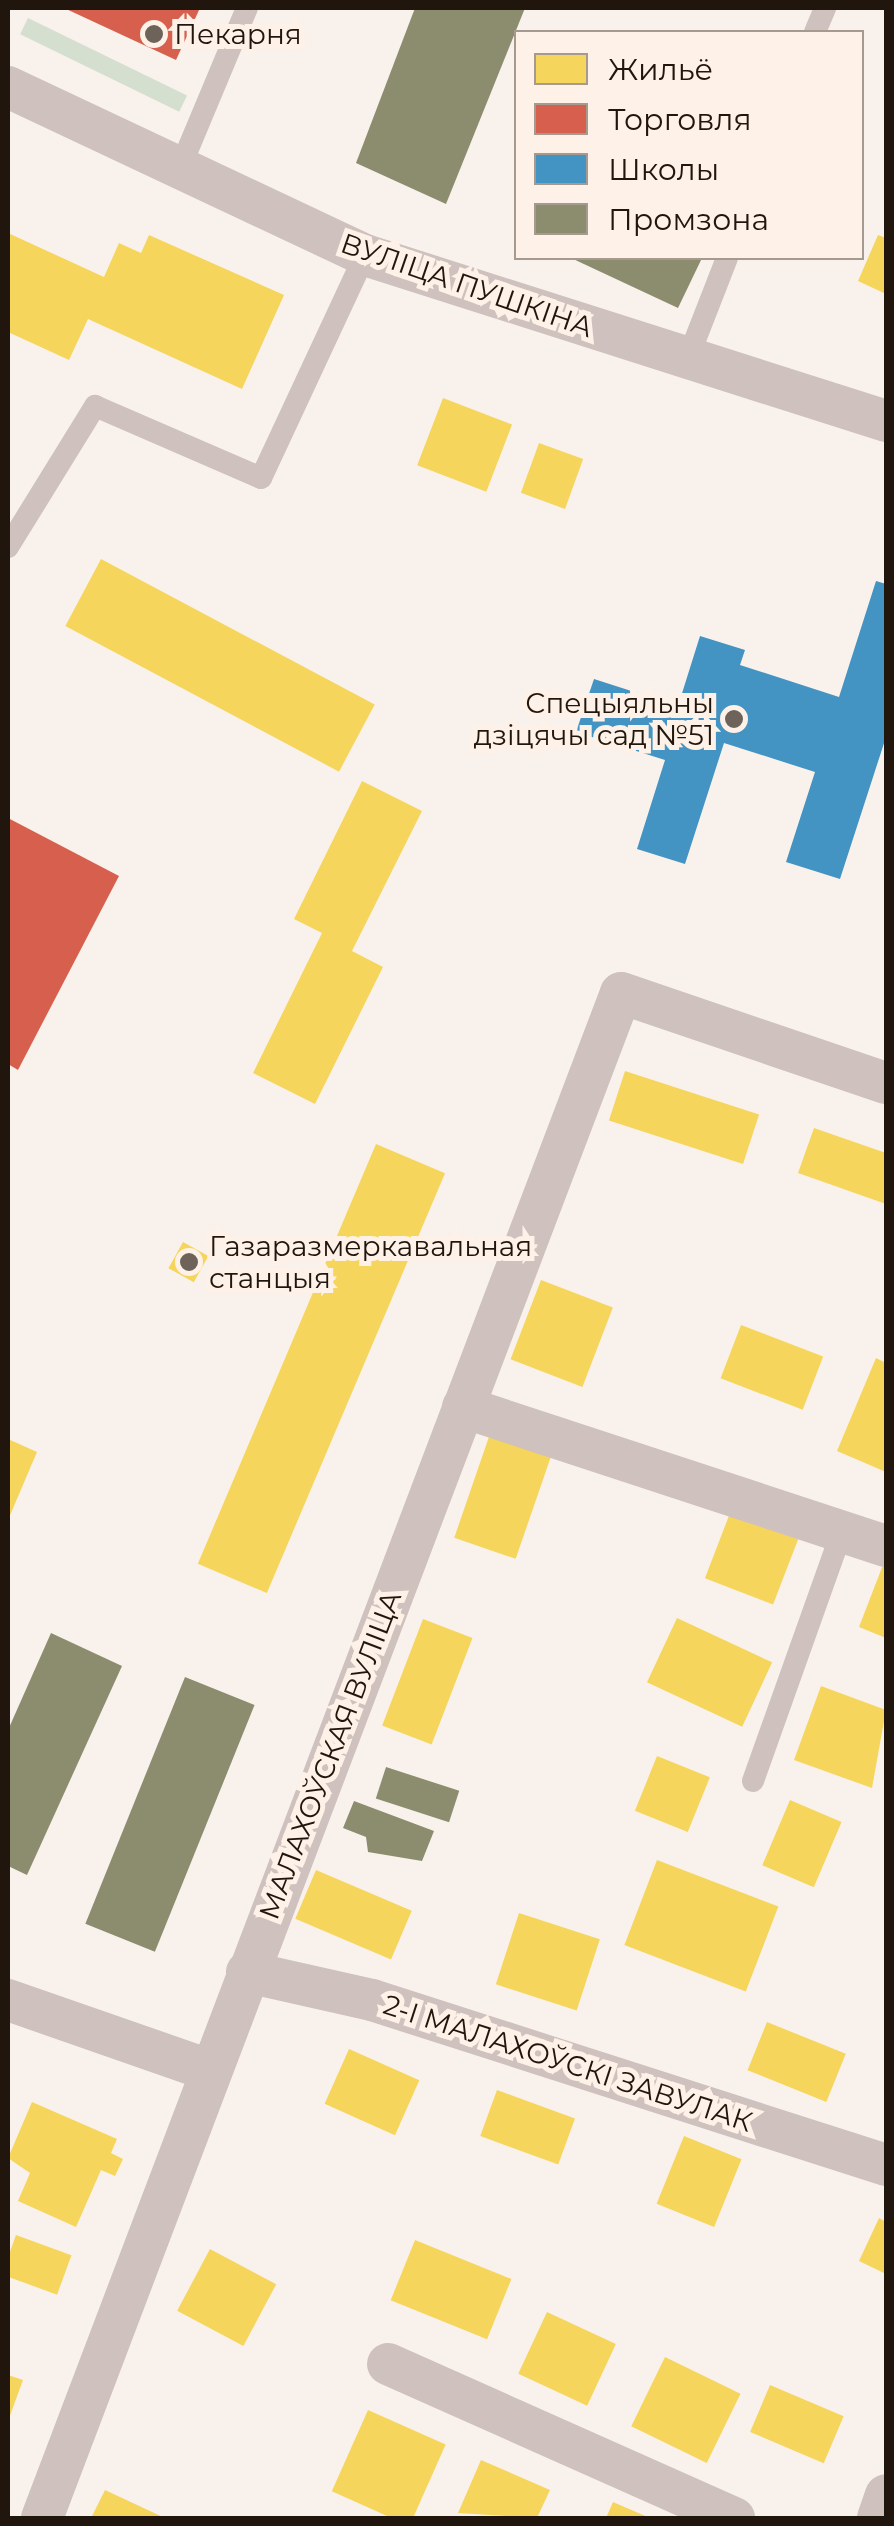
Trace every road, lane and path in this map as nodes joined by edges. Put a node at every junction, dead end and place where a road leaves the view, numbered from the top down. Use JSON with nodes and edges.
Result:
{"nodes":[{"id":1,"x":247,"y":8,"type":"edge"},
{"id":2,"x":8,"y":87,"type":"edge"},
{"id":3,"x":180,"y":168,"type":"junction"},
{"id":4,"x":365,"y":256,"type":"junction"},
{"id":5,"x":727,"y":260,"type":"edge"},
{"id":6,"x":688,"y":358,"type":"junction"},
{"id":7,"x":886,"y":421,"type":"edge"},
{"id":8,"x":8,"y":548,"type":"edge"},
{"id":9,"x":886,"y":1083,"type":"edge"},
{"id":10,"x":463,"y":1407,"type":"junction"},
{"id":11,"x":842,"y":1531,"type":"junction"},
{"id":12,"x":886,"y":1546,"type":"edge"},
{"id":13,"x":753,"y":1781,"type":"dead end"},
{"id":14,"x":247,"y":1972,"type":"junction"},
{"id":15,"x":8,"y":2000,"type":"edge"},
{"id":16,"x":209,"y":2070,"type":"junction"},
{"id":17,"x":886,"y":2164,"type":"edge"},
{"id":18,"x":388,"y":2364,"type":"dead end"},
{"id":19,"x":886,"y":2495,"type":"edge"},
{"id":20,"x":42,"y":2518,"type":"edge"},
{"id":21,"x":734,"y":2518,"type":"edge"},
{"id":22,"x":878,"y":2518,"type":"edge"}],
"edges":[{"from":1,"to":3,"type":"lane"},
{"from":2,"to":3,"type":"street","name":"ВУЛІЦА ПУШКІНА"},
{"from":3,"to":4,"type":"street","name":"ВУЛІЦА ПУШКІНА"},
{"from":4,"to":6,"type":"street","name":"ВУЛІЦА ПУШКІНА"},
{"from":4,"to":8,"type":"lane"},
{"from":5,"to":6,"type":"lane"},
{"from":6,"to":7,"type":"street","name":"ВУЛІЦА ПУШКІНА"},
{"from":9,"to":10,"type":"street","name":"МАЛАХОЎСКАЯ ВУЛІЦА"},
{"from":10,"to":11,"type":"street"},
{"from":10,"to":14,"type":"street","name":"МАЛАХОЎСКАЯ ВУЛІЦА"},
{"from":11,"to":12,"type":"street"},
{"from":11,"to":13,"type":"lane"},
{"from":14,"to":16,"type":"street","name":"МАЛАХОЎСКАЯ ВУЛІЦА"},
{"from":14,"to":17,"type":"street","name":"2-І МАЛАХОЎСКІ ЗАВУЛАК"},
{"from":15,"to":16,"type":"street"},
{"from":16,"to":20,"type":"street","name":"МАЛАХОЎСКАЯ ВУЛІЦА"},
{"from":18,"to":21,"type":"street"},
{"from":19,"to":22,"type":"street"}]}
